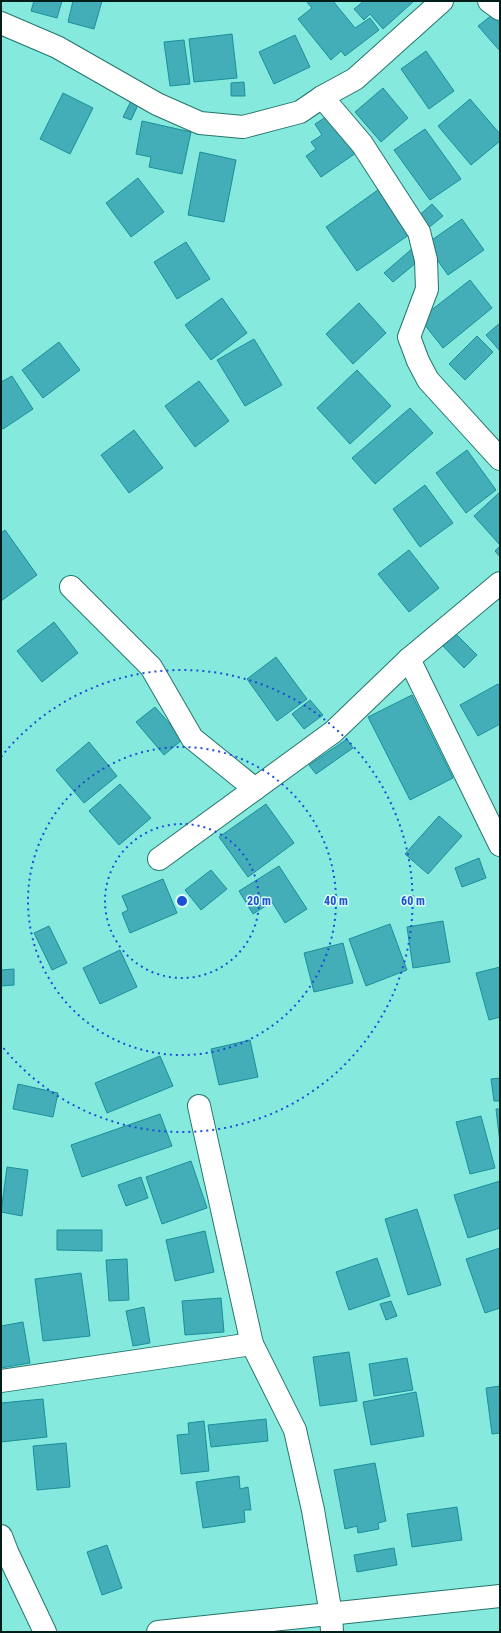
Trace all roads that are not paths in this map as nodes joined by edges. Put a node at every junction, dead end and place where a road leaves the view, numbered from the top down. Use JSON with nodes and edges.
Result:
{"nodes":[{"id":1,"x":442,"y":1,"type":"edge"},
{"id":2,"x":489,"y":1,"type":"edge"},
{"id":3,"x":500,"y":9,"type":"edge"},
{"id":4,"x":1,"y":23,"type":"edge"},
{"id":5,"x":322,"y":97,"type":"junction"},
{"id":6,"x":500,"y":459,"type":"edge"},
{"id":7,"x":500,"y":583,"type":"edge"},
{"id":8,"x":71,"y":588,"type":"dead end"},
{"id":9,"x":409,"y":659,"type":"junction"},
{"id":10,"x":255,"y":790,"type":"junction"},
{"id":11,"x":500,"y":845,"type":"edge"},
{"id":12,"x":159,"y":859,"type":"dead end"},
{"id":13,"x":199,"y":1106,"type":"dead end"},
{"id":14,"x":252,"y":1344,"type":"junction"},
{"id":15,"x":1,"y":1381,"type":"edge"},
{"id":16,"x":1,"y":1536,"type":"edge"},
{"id":17,"x":500,"y":1596,"type":"edge"},
{"id":18,"x":331,"y":1623,"type":"edge"},
{"id":19,"x":46,"y":1632,"type":"edge"},
{"id":20,"x":158,"y":1632,"type":"edge"}],
"edges":[{"from":1,"to":5,"type":"street"},
{"from":2,"to":3,"type":"street"},
{"from":4,"to":5,"type":"street"},
{"from":5,"to":6,"type":"street"},
{"from":7,"to":9,"type":"street"},
{"from":8,"to":10,"type":"street"},
{"from":9,"to":10,"type":"street"},
{"from":9,"to":11,"type":"street"},
{"from":10,"to":12,"type":"street"},
{"from":13,"to":14,"type":"street"},
{"from":14,"to":15,"type":"street"},
{"from":14,"to":18,"type":"street"},
{"from":16,"to":19,"type":"street"},
{"from":17,"to":18,"type":"street"},
{"from":18,"to":20,"type":"street"}]}
